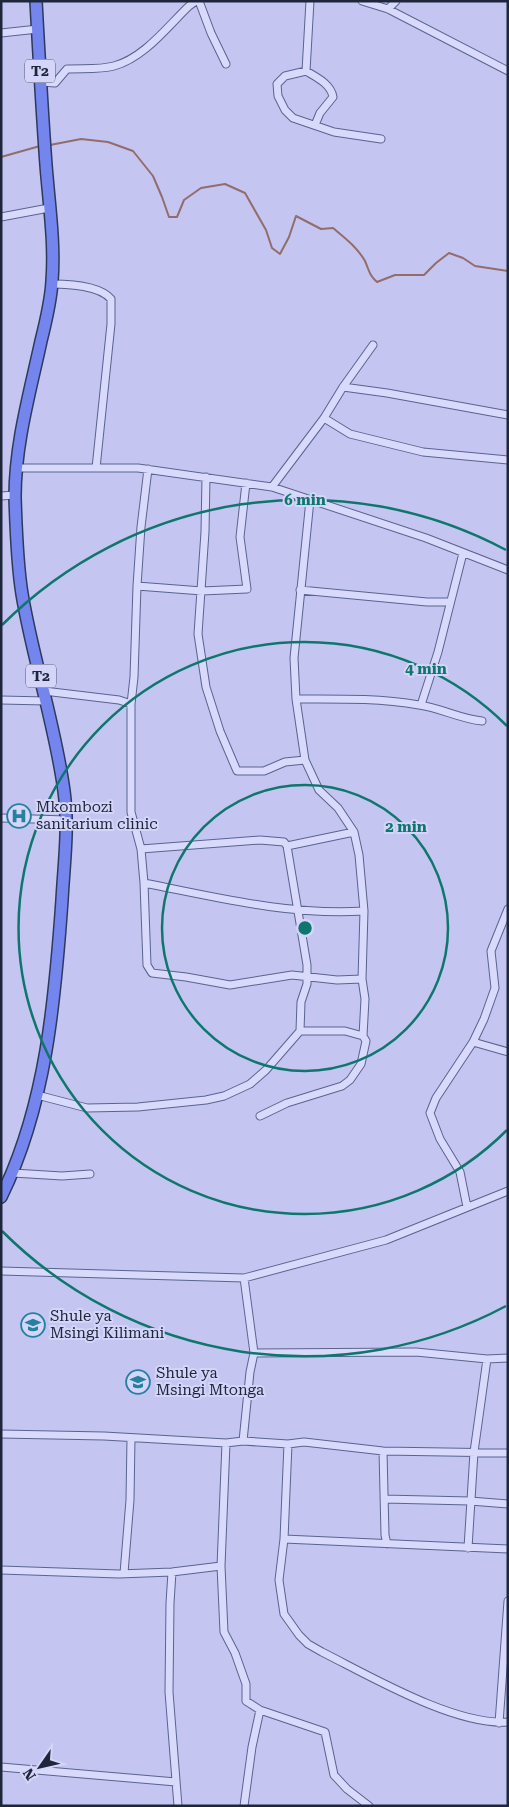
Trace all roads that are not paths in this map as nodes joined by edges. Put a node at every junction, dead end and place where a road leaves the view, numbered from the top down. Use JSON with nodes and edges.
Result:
{"nodes":[{"id":1,"x":36,"y":1,"type":"edge"},
{"id":2,"x":197,"y":1,"type":"edge"},
{"id":3,"x":310,"y":1,"type":"edge"},
{"id":4,"x":362,"y":1,"type":"edge"},
{"id":5,"x":396,"y":1,"type":"edge"},
{"id":6,"x":388,"y":9,"type":"junction"},
{"id":7,"x":38,"y":28,"type":"junction"},
{"id":8,"x":1,"y":33,"type":"edge"},
{"id":9,"x":226,"y":64,"type":"dead end"},
{"id":10,"x":306,"y":71,"type":"junction"},
{"id":11,"x":508,"y":71,"type":"edge"},
{"id":12,"x":41,"y":82,"type":"junction"},
{"id":13,"x":315,"y":125,"type":"junction"},
{"id":14,"x":381,"y":139,"type":"dead end"},
{"id":15,"x":49,"y":208,"type":"junction"},
{"id":16,"x":1,"y":217,"type":"edge"},
{"id":17,"x":52,"y":284,"type":"junction"},
{"id":18,"x":373,"y":345,"type":"dead end"},
{"id":19,"x":342,"y":387,"type":"junction"},
{"id":20,"x":508,"y":415,"type":"edge"},
{"id":21,"x":324,"y":418,"type":"junction"},
{"id":22,"x":508,"y":460,"type":"edge"},
{"id":23,"x":17,"y":468,"type":"junction"},
{"id":24,"x":96,"y":468,"type":"junction"},
{"id":25,"x":148,"y":469,"type":"junction"},
{"id":26,"x":206,"y":477,"type":"junction"},
{"id":27,"x":246,"y":483,"type":"junction"},
{"id":28,"x":272,"y":487,"type":"junction"},
{"id":29,"x":15,"y":495,"type":"junction"},
{"id":30,"x":1,"y":496,"type":"edge"},
{"id":31,"x":310,"y":500,"type":"junction"},
{"id":32,"x":463,"y":553,"type":"junction"},
{"id":33,"x":508,"y":570,"type":"edge"},
{"id":34,"x":137,"y":586,"type":"junction"},
{"id":35,"x":300,"y":590,"type":"junction"},
{"id":36,"x":202,"y":591,"type":"junction"},
{"id":37,"x":450,"y":602,"type":"junction"},
{"id":38,"x":45,"y":696,"type":"junction"},
{"id":39,"x":296,"y":699,"type":"junction"},
{"id":40,"x":1,"y":700,"type":"edge"},
{"id":41,"x":131,"y":704,"type":"junction"},
{"id":42,"x":421,"y":705,"type":"junction"},
{"id":43,"x":482,"y":721,"type":"dead end"},
{"id":44,"x":305,"y":760,"type":"junction"},
{"id":45,"x":1,"y":818,"type":"edge"},
{"id":46,"x":66,"y":820,"type":"junction"},
{"id":47,"x":354,"y":832,"type":"junction"},
{"id":48,"x":287,"y":846,"type":"junction"},
{"id":49,"x":141,"y":849,"type":"junction"},
{"id":50,"x":144,"y":883,"type":"junction"},
{"id":51,"x":508,"y":909,"type":"edge"},
{"id":52,"x":297,"y":910,"type":"junction"},
{"id":53,"x":364,"y":911,"type":"junction"},
{"id":54,"x":307,"y":976,"type":"junction"},
{"id":55,"x":362,"y":980,"type":"junction"},
{"id":56,"x":300,"y":1031,"type":"junction"},
{"id":57,"x":363,"y":1036,"type":"junction"},
{"id":58,"x":473,"y":1042,"type":"junction"},
{"id":59,"x":508,"y":1052,"type":"edge"},
{"id":60,"x":37,"y":1095,"type":"junction"},
{"id":61,"x":260,"y":1116,"type":"dead end"},
{"id":62,"x":13,"y":1172,"type":"junction"},
{"id":63,"x":90,"y":1174,"type":"dead end"},
{"id":64,"x":508,"y":1191,"type":"edge"},
{"id":65,"x":1,"y":1197,"type":"edge"},
{"id":66,"x":467,"y":1207,"type":"junction"},
{"id":67,"x":1,"y":1271,"type":"edge"},
{"id":68,"x":244,"y":1278,"type":"junction"},
{"id":69,"x":254,"y":1353,"type":"junction"},
{"id":70,"x":508,"y":1358,"type":"edge"},
{"id":71,"x":487,"y":1359,"type":"junction"},
{"id":72,"x":1,"y":1434,"type":"edge"},
{"id":73,"x":130,"y":1438,"type":"junction"},
{"id":74,"x":243,"y":1441,"type":"junction"},
{"id":75,"x":226,"y":1442,"type":"junction"},
{"id":76,"x":288,"y":1444,"type":"junction"},
{"id":77,"x":383,"y":1451,"type":"junction"},
{"id":78,"x":474,"y":1452,"type":"junction"},
{"id":79,"x":508,"y":1453,"type":"edge"},
{"id":80,"x":384,"y":1498,"type":"junction"},
{"id":81,"x":470,"y":1501,"type":"junction"},
{"id":82,"x":508,"y":1504,"type":"edge"},
{"id":83,"x":284,"y":1539,"type":"junction"},
{"id":84,"x":387,"y":1544,"type":"junction"},
{"id":85,"x":468,"y":1548,"type":"junction"},
{"id":86,"x":508,"y":1549,"type":"edge"},
{"id":87,"x":221,"y":1566,"type":"junction"},
{"id":88,"x":1,"y":1570,"type":"edge"},
{"id":89,"x":172,"y":1572,"type":"junction"},
{"id":90,"x":124,"y":1574,"type":"junction"},
{"id":91,"x":507,"y":1605,"type":"edge"},
{"id":92,"x":260,"y":1710,"type":"junction"},
{"id":93,"x":508,"y":1722,"type":"edge"},
{"id":94,"x":499,"y":1723,"type":"junction"},
{"id":95,"x":1,"y":1767,"type":"edge"},
{"id":96,"x":176,"y":1782,"type":"junction"},
{"id":97,"x":178,"y":1806,"type":"edge"},
{"id":98,"x":244,"y":1806,"type":"edge"},
{"id":99,"x":369,"y":1806,"type":"edge"}],
"edges":[{"from":1,"to":7,"type":"highway","number":"T2"},
{"from":2,"to":9,"type":"street"},
{"from":2,"to":12,"type":"street"},
{"from":3,"to":10,"type":"street"},
{"from":4,"to":6,"type":"street"},
{"from":5,"to":6,"type":"street"},
{"from":6,"to":11,"type":"street"},
{"from":7,"to":8,"type":"street"},
{"from":7,"to":12,"type":"highway","number":"T2"},
{"from":10,"to":13,"type":"street"},
{"from":10,"to":13,"type":"street"},
{"from":12,"to":15,"type":"highway","number":"T2"},
{"from":13,"to":14,"type":"street"},
{"from":15,"to":16,"type":"street"},
{"from":15,"to":17,"type":"highway","number":"T2"},
{"from":17,"to":23,"type":"highway","number":"T2"},
{"from":17,"to":24,"type":"street"},
{"from":18,"to":19,"type":"street"},
{"from":19,"to":20,"type":"street"},
{"from":19,"to":21,"type":"street"},
{"from":21,"to":22,"type":"street"},
{"from":21,"to":28,"type":"street"},
{"from":23,"to":24,"type":"street"},
{"from":23,"to":29,"type":"highway","number":"T2"},
{"from":24,"to":25,"type":"street"},
{"from":25,"to":26,"type":"street"},
{"from":25,"to":34,"type":"street"},
{"from":26,"to":27,"type":"street"},
{"from":26,"to":36,"type":"street"},
{"from":27,"to":28,"type":"street"},
{"from":27,"to":36,"type":"street"},
{"from":28,"to":31,"type":"street"},
{"from":29,"to":30,"type":"street"},
{"from":29,"to":38,"type":"highway","number":"T2"},
{"from":31,"to":32,"type":"street"},
{"from":31,"to":35,"type":"street"},
{"from":32,"to":33,"type":"street"},
{"from":32,"to":37,"type":"street"},
{"from":34,"to":36,"type":"street"},
{"from":34,"to":41,"type":"street"},
{"from":35,"to":37,"type":"street"},
{"from":35,"to":39,"type":"street"},
{"from":36,"to":44,"type":"street"},
{"from":37,"to":42,"type":"street"},
{"from":38,"to":40,"type":"street"},
{"from":38,"to":41,"type":"street"},
{"from":38,"to":46,"type":"highway","number":"T2"},
{"from":39,"to":42,"type":"street"},
{"from":39,"to":44,"type":"street"},
{"from":41,"to":49,"type":"street"},
{"from":42,"to":43,"type":"street"},
{"from":44,"to":47,"type":"street"},
{"from":45,"to":46,"type":"street"},
{"from":46,"to":60,"type":"highway","number":"T2"},
{"from":47,"to":48,"type":"street"},
{"from":47,"to":53,"type":"street"},
{"from":48,"to":49,"type":"street"},
{"from":48,"to":52,"type":"street"},
{"from":49,"to":50,"type":"street"},
{"from":50,"to":52,"type":"street"},
{"from":50,"to":54,"type":"street"},
{"from":51,"to":58,"type":"street"},
{"from":52,"to":53,"type":"street"},
{"from":52,"to":54,"type":"street"},
{"from":53,"to":55,"type":"street"},
{"from":54,"to":55,"type":"street"},
{"from":54,"to":56,"type":"street"},
{"from":55,"to":57,"type":"street"},
{"from":56,"to":57,"type":"street"},
{"from":56,"to":60,"type":"street"},
{"from":57,"to":61,"type":"street"},
{"from":58,"to":59,"type":"street"},
{"from":58,"to":66,"type":"street"},
{"from":60,"to":62,"type":"highway","number":"T2"},
{"from":62,"to":63,"type":"street"},
{"from":62,"to":65,"type":"highway","number":"T2"},
{"from":64,"to":66,"type":"street"},
{"from":66,"to":68,"type":"street"},
{"from":67,"to":68,"type":"street"},
{"from":68,"to":69,"type":"street"},
{"from":69,"to":71,"type":"street"},
{"from":69,"to":74,"type":"street"},
{"from":70,"to":71,"type":"street"},
{"from":71,"to":78,"type":"street"},
{"from":72,"to":73,"type":"street"},
{"from":73,"to":75,"type":"street"},
{"from":73,"to":90,"type":"street"},
{"from":74,"to":75,"type":"street"},
{"from":74,"to":76,"type":"street"},
{"from":75,"to":87,"type":"street"},
{"from":76,"to":77,"type":"street"},
{"from":76,"to":83,"type":"street"},
{"from":77,"to":78,"type":"street"},
{"from":77,"to":80,"type":"street"},
{"from":78,"to":79,"type":"street"},
{"from":78,"to":81,"type":"street"},
{"from":80,"to":81,"type":"street"},
{"from":80,"to":84,"type":"street"},
{"from":81,"to":82,"type":"street"},
{"from":81,"to":85,"type":"street"},
{"from":83,"to":84,"type":"street"},
{"from":83,"to":94,"type":"street"},
{"from":84,"to":85,"type":"street"},
{"from":85,"to":86,"type":"street"},
{"from":87,"to":89,"type":"street"},
{"from":87,"to":92,"type":"street"},
{"from":88,"to":90,"type":"street"},
{"from":89,"to":90,"type":"street"},
{"from":89,"to":96,"type":"street"},
{"from":91,"to":94,"type":"street"},
{"from":92,"to":98,"type":"street"},
{"from":92,"to":99,"type":"street"},
{"from":93,"to":94,"type":"street"},
{"from":95,"to":96,"type":"street"},
{"from":96,"to":97,"type":"street"}]}
